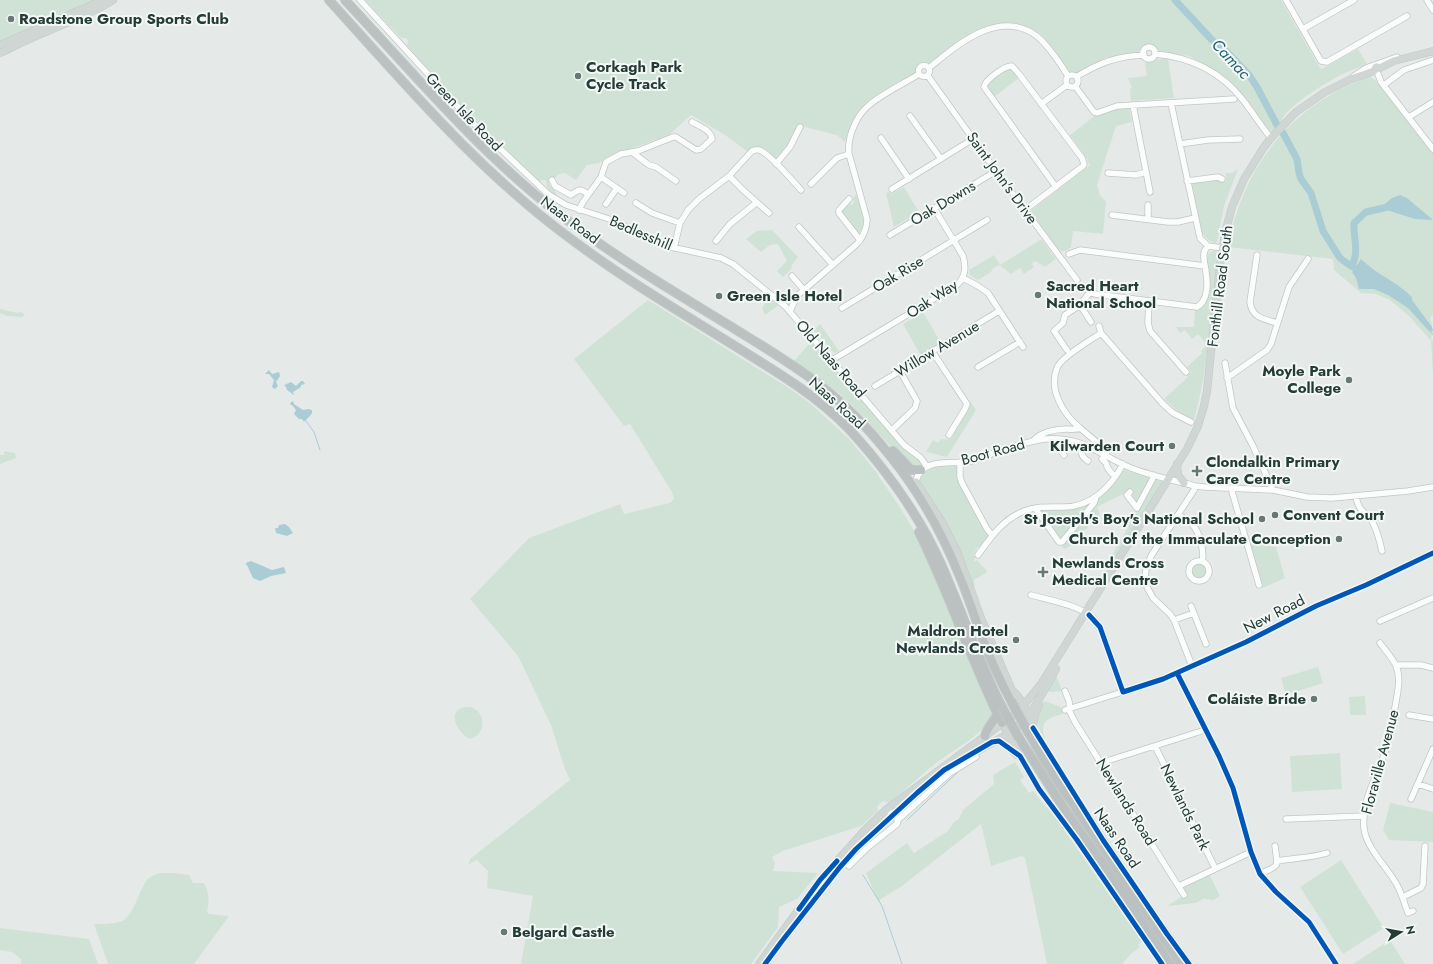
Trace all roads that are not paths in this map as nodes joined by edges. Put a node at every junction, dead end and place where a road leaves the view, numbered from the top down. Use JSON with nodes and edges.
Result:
{"nodes":[{"id":1,"x":102,"y":0,"type":"edge"},
{"id":2,"x":113,"y":0,"type":"edge"},
{"id":3,"x":321,"y":0,"type":"edge"},
{"id":4,"x":329,"y":0,"type":"edge"},
{"id":5,"x":344,"y":0,"type":"edge"},
{"id":6,"x":360,"y":0,"type":"edge"},
{"id":7,"x":1286,"y":0,"type":"edge"},
{"id":8,"x":1354,"y":0,"type":"edge"},
{"id":9,"x":1427,"y":0,"type":"edge"},
{"id":10,"x":1433,"y":10,"type":"edge"},
{"id":11,"x":1407,"y":16,"type":"dead end"},
{"id":12,"x":353,"y":26,"type":"junction"},
{"id":13,"x":1303,"y":29,"type":"junction"},
{"id":14,"x":0,"y":45,"type":"edge"},
{"id":15,"x":1431,"y":51,"type":"edge"},
{"id":16,"x":0,"y":53,"type":"edge"},
{"id":17,"x":1433,"y":60,"type":"edge"},
{"id":18,"x":928,"y":68,"type":"junction"},
{"id":19,"x":1377,"y":71,"type":"junction"},
{"id":20,"x":919,"y":74,"type":"junction"},
{"id":21,"x":928,"y":76,"type":"junction"},
{"id":22,"x":1068,"y":76,"type":"junction"},
{"id":23,"x":1076,"y":77,"type":"junction"},
{"id":24,"x":1351,"y":79,"type":"junction"},
{"id":25,"x":1067,"y":84,"type":"junction"},
{"id":26,"x":1384,"y":85,"type":"junction"},
{"id":27,"x":1075,"y":86,"type":"junction"},
{"id":28,"x":1234,"y":99,"type":"dead end"},
{"id":29,"x":1433,"y":102,"type":"edge"},
{"id":30,"x":1171,"y":103,"type":"junction"},
{"id":31,"x":1041,"y":104,"type":"junction"},
{"id":32,"x":1133,"y":105,"type":"junction"},
{"id":33,"x":910,"y":116,"type":"dead end"},
{"id":34,"x":1409,"y":117,"type":"junction"},
{"id":35,"x":692,"y":122,"type":"dead end"},
{"id":36,"x":800,"y":127,"type":"dead end"},
{"id":37,"x":881,"y":138,"type":"dead end"},
{"id":38,"x":1271,"y":138,"type":"junction"},
{"id":39,"x":973,"y":139,"type":"junction"},
{"id":40,"x":1240,"y":139,"type":"dead end"},
{"id":41,"x":1180,"y":144,"type":"junction"},
{"id":42,"x":1433,"y":149,"type":"edge"},
{"id":43,"x":632,"y":152,"type":"junction"},
{"id":44,"x":849,"y":152,"type":"junction"},
{"id":45,"x":941,"y":159,"type":"junction"},
{"id":46,"x":776,"y":164,"type":"junction"},
{"id":47,"x":996,"y":171,"type":"junction"},
{"id":48,"x":1146,"y":172,"type":"junction"},
{"id":49,"x":1108,"y":173,"type":"dead end"},
{"id":50,"x":729,"y":176,"type":"junction"},
{"id":51,"x":602,"y":177,"type":"junction"},
{"id":52,"x":1222,"y":178,"type":"dead end"},
{"id":53,"x":909,"y":179,"type":"junction"},
{"id":54,"x":552,"y":180,"type":"dead end"},
{"id":55,"x":676,"y":181,"type":"dead end"},
{"id":56,"x":1187,"y":181,"type":"junction"},
{"id":57,"x":811,"y":184,"type":"dead end"},
{"id":58,"x":1056,"y":186,"type":"junction"},
{"id":59,"x":617,"y":188,"type":"junction"},
{"id":60,"x":892,"y":189,"type":"dead end"},
{"id":61,"x":801,"y":190,"type":"dead end"},
{"id":62,"x":1150,"y":192,"type":"dead end"},
{"id":63,"x":624,"y":193,"type":"dead end"},
{"id":64,"x":588,"y":194,"type":"junction"},
{"id":65,"x":849,"y":199,"type":"dead end"},
{"id":66,"x":636,"y":203,"type":"dead end"},
{"id":67,"x":756,"y":203,"type":"junction"},
{"id":68,"x":606,"y":204,"type":"dead end"},
{"id":69,"x":1148,"y":205,"type":"dead end"},
{"id":70,"x":934,"y":208,"type":"junction"},
{"id":71,"x":579,"y":210,"type":"junction"},
{"id":72,"x":1025,"y":210,"type":"junction"},
{"id":73,"x":769,"y":213,"type":"dead end"},
{"id":74,"x":1112,"y":215,"type":"dead end"},
{"id":75,"x":1195,"y":218,"type":"junction"},
{"id":76,"x":1148,"y":219,"type":"junction"},
{"id":77,"x":987,"y":220,"type":"dead end"},
{"id":78,"x":680,"y":223,"type":"junction"},
{"id":79,"x":799,"y":227,"type":"dead end"},
{"id":80,"x":890,"y":235,"type":"dead end"},
{"id":81,"x":860,"y":240,"type":"junction"},
{"id":82,"x":954,"y":240,"type":"junction"},
{"id":83,"x":716,"y":241,"type":"dead end"},
{"id":84,"x":1208,"y":246,"type":"junction"},
{"id":85,"x":674,"y":248,"type":"junction"},
{"id":86,"x":1222,"y":248,"type":"junction"},
{"id":87,"x":1069,"y":254,"type":"dead end"},
{"id":88,"x":1257,"y":255,"type":"dead end"},
{"id":89,"x":1308,"y":259,"type":"dead end"},
{"id":90,"x":726,"y":260,"type":"joint"},
{"id":91,"x":833,"y":265,"type":"junction"},
{"id":92,"x":1205,"y":266,"type":"junction"},
{"id":93,"x":792,"y":276,"type":"dead end"},
{"id":94,"x":963,"y":278,"type":"junction"},
{"id":95,"x":1078,"y":280,"type":"dead end"},
{"id":96,"x":1084,"y":287,"type":"dead end"},
{"id":97,"x":804,"y":290,"type":"junction"},
{"id":98,"x":1090,"y":292,"type":"junction"},
{"id":99,"x":797,"y":296,"type":"junction"},
{"id":100,"x":780,"y":300,"type":"junction"},
{"id":101,"x":1149,"y":301,"type":"junction"},
{"id":102,"x":1080,"y":306,"type":"junction"},
{"id":103,"x":842,"y":308,"type":"dead end"},
{"id":104,"x":790,"y":311,"type":"junction"},
{"id":105,"x":999,"y":311,"type":"junction"},
{"id":106,"x":1091,"y":322,"type":"dead end"},
{"id":107,"x":1277,"y":323,"type":"junction"},
{"id":108,"x":1099,"y":326,"type":"dead end"},
{"id":109,"x":1101,"y":333,"type":"junction"},
{"id":110,"x":1067,"y":350,"type":"dead end"},
{"id":111,"x":932,"y":351,"type":"junction"},
{"id":112,"x":832,"y":360,"type":"junction"},
{"id":113,"x":1225,"y":363,"type":"dead end"},
{"id":114,"x":978,"y":367,"type":"dead end"},
{"id":115,"x":900,"y":371,"type":"junction"},
{"id":116,"x":1186,"y":372,"type":"dead end"},
{"id":117,"x":1227,"y":378,"type":"junction"},
{"id":118,"x":875,"y":386,"type":"dead end"},
{"id":119,"x":858,"y":418,"type":"junction"},
{"id":120,"x":1191,"y":422,"type":"dead end"},
{"id":121,"x":1080,"y":428,"type":"junction"},
{"id":122,"x":892,"y":430,"type":"junction"},
{"id":123,"x":949,"y":435,"type":"dead end"},
{"id":124,"x":1057,"y":439,"type":"junction"},
{"id":125,"x":1033,"y":441,"type":"junction"},
{"id":126,"x":1081,"y":444,"type":"junction"},
{"id":127,"x":1064,"y":455,"type":"dead end"},
{"id":128,"x":1105,"y":457,"type":"junction"},
{"id":129,"x":1088,"y":461,"type":"dead end"},
{"id":130,"x":960,"y":462,"type":"junction"},
{"id":131,"x":1123,"y":464,"type":"junction"},
{"id":132,"x":1177,"y":464,"type":"junction"},
{"id":133,"x":924,"y":468,"type":"junction"},
{"id":134,"x":901,"y":470,"type":"junction"},
{"id":135,"x":1154,"y":475,"type":"junction"},
{"id":136,"x":1115,"y":476,"type":"junction"},
{"id":137,"x":1167,"y":478,"type":"junction"},
{"id":138,"x":916,"y":482,"type":"joint"},
{"id":139,"x":1184,"y":483,"type":"junction"},
{"id":140,"x":1195,"y":486,"type":"junction"},
{"id":141,"x":1431,"y":486,"type":"edge"},
{"id":142,"x":1231,"y":488,"type":"junction"},
{"id":143,"x":1273,"y":490,"type":"junction"},
{"id":144,"x":1130,"y":492,"type":"dead end"},
{"id":145,"x":1356,"y":496,"type":"junction"},
{"id":146,"x":1096,"y":497,"type":"junction"},
{"id":147,"x":1035,"y":508,"type":"junction"},
{"id":148,"x":1178,"y":514,"type":"junction"},
{"id":149,"x":992,"y":535,"type":"junction"},
{"id":150,"x":1382,"y":551,"type":"dead end"},
{"id":151,"x":1433,"y":553,"type":"edge"},
{"id":152,"x":978,"y":555,"type":"dead end"},
{"id":153,"x":1202,"y":561,"type":"dead end"},
{"id":154,"x":1259,"y":585,"type":"dead end"},
{"id":155,"x":969,"y":588,"type":"junction"},
{"id":156,"x":1031,"y":595,"type":"dead end"},
{"id":157,"x":1433,"y":598,"type":"edge"},
{"id":158,"x":1191,"y":606,"type":"dead end"},
{"id":159,"x":1194,"y":613,"type":"junction"},
{"id":160,"x":1087,"y":614,"type":"junction"},
{"id":161,"x":1174,"y":620,"type":"junction"},
{"id":162,"x":1380,"y":621,"type":"dead end"},
{"id":163,"x":1380,"y":643,"type":"dead end"},
{"id":164,"x":1206,"y":644,"type":"dead end"},
{"id":165,"x":1192,"y":666,"type":"junction"},
{"id":166,"x":1396,"y":666,"type":"junction"},
{"id":167,"x":1433,"y":668,"type":"edge"},
{"id":168,"x":1177,"y":673,"type":"junction"},
{"id":169,"x":1046,"y":685,"type":"junction"},
{"id":170,"x":1013,"y":691,"type":"junction"},
{"id":171,"x":1065,"y":691,"type":"dead end"},
{"id":172,"x":1123,"y":692,"type":"junction"},
{"id":173,"x":1030,"y":697,"type":"junction"},
{"id":174,"x":1015,"y":700,"type":"junction"},
{"id":175,"x":1022,"y":707,"type":"junction"},
{"id":176,"x":1067,"y":709,"type":"junction"},
{"id":177,"x":1000,"y":710,"type":"junction"},
{"id":178,"x":1409,"y":715,"type":"dead end"},
{"id":179,"x":1433,"y":719,"type":"edge"},
{"id":180,"x":1028,"y":722,"type":"junction"},
{"id":181,"x":1005,"y":728,"type":"junction"},
{"id":182,"x":1205,"y":730,"type":"junction"},
{"id":183,"x":985,"y":736,"type":"junction"},
{"id":184,"x":992,"y":742,"type":"junction"},
{"id":185,"x":1155,"y":746,"type":"junction"},
{"id":186,"x":1433,"y":749,"type":"edge"},
{"id":187,"x":962,"y":753,"type":"junction"},
{"id":188,"x":1020,"y":756,"type":"junction"},
{"id":189,"x":976,"y":757,"type":"dead end"},
{"id":190,"x":1102,"y":764,"type":"junction"},
{"id":191,"x":1418,"y":784,"type":"junction"},
{"id":192,"x":1433,"y":788,"type":"edge"},
{"id":193,"x":917,"y":793,"type":"junction"},
{"id":194,"x":1411,"y":799,"type":"dead end"},
{"id":195,"x":887,"y":809,"type":"junction"},
{"id":196,"x":1364,"y":816,"type":"junction"},
{"id":197,"x":896,"y":818,"type":"junction"},
{"id":198,"x":1286,"y":819,"type":"dead end"},
{"id":199,"x":865,"y":830,"type":"junction"},
{"id":200,"x":1275,"y":846,"type":"dead end"},
{"id":201,"x":1425,"y":846,"type":"dead end"},
{"id":202,"x":1251,"y":852,"type":"junction"},
{"id":203,"x":1328,"y":853,"type":"dead end"},
{"id":204,"x":1277,"y":861,"type":"junction"},
{"id":205,"x":849,"y":866,"type":"dead end"},
{"id":206,"x":1215,"y":868,"type":"junction"},
{"id":207,"x":1260,"y":874,"type":"junction"},
{"id":208,"x":1179,"y":886,"type":"junction"},
{"id":209,"x":1184,"y":895,"type":"dead end"},
{"id":210,"x":1403,"y":897,"type":"junction"},
{"id":211,"x":1414,"y":911,"type":"dead end"},
{"id":212,"x":1134,"y":921,"type":"junction"},
{"id":213,"x":1167,"y":934,"type":"joint"},
{"id":214,"x":759,"y":964,"type":"edge"},
{"id":215,"x":765,"y":964,"type":"edge"},
{"id":216,"x":1162,"y":964,"type":"edge"},
{"id":217,"x":1169,"y":964,"type":"edge"},
{"id":218,"x":1181,"y":964,"type":"edge"},
{"id":219,"x":1188,"y":964,"type":"edge"},
{"id":220,"x":1336,"y":964,"type":"edge"}],
"edges":[{"from":1,"to":14,"type":"main road"},
{"from":2,"to":16,"type":"main road"},
{"from":3,"to":12,"type":"highway"},
{"from":4,"to":12,"type":"highway","name":"Naas Road"},
{"from":5,"to":119,"type":"highway","name":"Naas Road"},
{"from":6,"to":71,"type":"street","name":"Green Isle Road"},
{"from":7,"to":13,"type":"street"},
{"from":8,"to":13,"type":"street"},
{"from":9,"to":10,"type":"street"},
{"from":11,"to":13,"type":"street"},
{"from":12,"to":177,"type":"highway","name":"Naas Road"},
{"from":15,"to":19,"type":"main road","name":"Fonthill Road South"},
{"from":15,"to":24,"type":"street"},
{"from":17,"to":26,"type":"street"},
{"from":18,"to":20,"type":"street"},
{"from":18,"to":21,"type":"street"},
{"from":18,"to":22,"type":"street"},
{"from":19,"to":24,"type":"main road","name":"Fonthill Road South"},
{"from":19,"to":26,"type":"street"},
{"from":20,"to":21,"type":"street"},
{"from":20,"to":44,"type":"street"},
{"from":21,"to":39,"type":"street","name":"Saint John's Drive"},
{"from":22,"to":23,"type":"street"},
{"from":22,"to":25,"type":"street"},
{"from":23,"to":27,"type":"street"},
{"from":23,"to":38,"type":"street"},
{"from":24,"to":38,"type":"main road","name":"Fonthill Road South"},
{"from":25,"to":27,"type":"street"},
{"from":25,"to":31,"type":"street"},
{"from":26,"to":34,"type":"street"},
{"from":27,"to":32,"type":"street"},
{"from":28,"to":30,"type":"street"},
{"from":29,"to":34,"type":"street"},
{"from":30,"to":32,"type":"street"},
{"from":30,"to":41,"type":"street"},
{"from":31,"to":58,"type":"street"},
{"from":31,"to":58,"type":"street"},
{"from":32,"to":48,"type":"street"},
{"from":33,"to":45,"type":"street"},
{"from":34,"to":42,"type":"street"},
{"from":35,"to":43,"type":"street"},
{"from":36,"to":46,"type":"street"},
{"from":37,"to":53,"type":"street"},
{"from":38,"to":86,"type":"main road","name":"Fonthill Road South"},
{"from":39,"to":45,"type":"street"},
{"from":39,"to":47,"type":"street","name":"Saint John's Drive"},
{"from":40,"to":41,"type":"street"},
{"from":41,"to":56,"type":"street"},
{"from":43,"to":51,"type":"street"},
{"from":43,"to":55,"type":"street"},
{"from":44,"to":57,"type":"street"},
{"from":44,"to":81,"type":"street"},
{"from":45,"to":53,"type":"street"},
{"from":46,"to":50,"type":"street"},
{"from":46,"to":61,"type":"street"},
{"from":47,"to":70,"type":"street","name":"Oak Downs"},
{"from":47,"to":72,"type":"street","name":"Saint John's Drive"},
{"from":48,"to":49,"type":"street"},
{"from":48,"to":62,"type":"street"},
{"from":50,"to":67,"type":"street"},
{"from":50,"to":78,"type":"street"},
{"from":51,"to":59,"type":"street"},
{"from":51,"to":64,"type":"street"},
{"from":52,"to":56,"type":"street"},
{"from":53,"to":60,"type":"street"},
{"from":54,"to":64,"type":"street"},
{"from":56,"to":75,"type":"street"},
{"from":58,"to":72,"type":"street"},
{"from":59,"to":63,"type":"street"},
{"from":59,"to":68,"type":"street"},
{"from":64,"to":71,"type":"street"},
{"from":65,"to":81,"type":"street"},
{"from":66,"to":78,"type":"street"},
{"from":67,"to":73,"type":"street"},
{"from":67,"to":83,"type":"street"},
{"from":69,"to":76,"type":"street"},
{"from":70,"to":80,"type":"street","name":"Oak Downs"},
{"from":70,"to":82,"type":"street","name":"Oak Way"},
{"from":71,"to":85,"type":"street","name":"Bedlesshill"},
{"from":72,"to":95,"type":"street","name":"Saint John's Drive"},
{"from":74,"to":76,"type":"street"},
{"from":75,"to":76,"type":"street"},
{"from":75,"to":84,"type":"street"},
{"from":77,"to":82,"type":"street","name":"Oak Rise"},
{"from":78,"to":85,"type":"street"},
{"from":79,"to":91,"type":"street"},
{"from":81,"to":91,"type":"street"},
{"from":82,"to":94,"type":"street","name":"Oak Way"},
{"from":82,"to":103,"type":"street","name":"Oak Rise"},
{"from":84,"to":86,"type":"street"},
{"from":84,"to":92,"type":"street"},
{"from":85,"to":90,"type":"street","name":"Bedlesshill"},
{"from":86,"to":132,"type":"main road","name":"Fonthill Road South"},
{"from":87,"to":92,"type":"street"},
{"from":88,"to":107,"type":"street"},
{"from":89,"to":107,"type":"street"},
{"from":90,"to":100,"type":"street","name":"Old Naas Road"},
{"from":91,"to":97,"type":"street"},
{"from":92,"to":101,"type":"street"},
{"from":93,"to":97,"type":"street"},
{"from":94,"to":105,"type":"street"},
{"from":94,"to":112,"type":"street","name":"Oak Way"},
{"from":96,"to":98,"type":"street"},
{"from":97,"to":99,"type":"street"},
{"from":98,"to":101,"type":"street"},
{"from":98,"to":102,"type":"street"},
{"from":99,"to":100,"type":"street"},
{"from":99,"to":104,"type":"street"},
{"from":100,"to":104,"type":"street","name":"Old Naas Road"},
{"from":101,"to":116,"type":"street"},
{"from":102,"to":106,"type":"street"},
{"from":102,"to":110,"type":"street"},
{"from":104,"to":112,"type":"street","name":"Old Naas Road"},
{"from":105,"to":111,"type":"street","name":"Willow Avenue"},
{"from":105,"to":114,"type":"street"},
{"from":107,"to":117,"type":"street"},
{"from":108,"to":109,"type":"street"},
{"from":109,"to":120,"type":"street"},
{"from":109,"to":121,"type":"street"},
{"from":111,"to":115,"type":"street","name":"Willow Avenue"},
{"from":111,"to":123,"type":"street"},
{"from":112,"to":122,"type":"street","name":"Old Naas Road"},
{"from":113,"to":117,"type":"street"},
{"from":115,"to":118,"type":"street","name":"Willow Avenue"},
{"from":115,"to":122,"type":"street"},
{"from":117,"to":143,"type":"street"},
{"from":119,"to":133,"type":"highway"},
{"from":119,"to":134,"type":"highway","name":"Naas Road"},
{"from":121,"to":125,"type":"street"},
{"from":121,"to":128,"type":"street"},
{"from":122,"to":133,"type":"street","name":"Old Naas Road"},
{"from":124,"to":125,"type":"street","name":"Boot Road"},
{"from":124,"to":126,"type":"street","name":"Boot Road"},
{"from":124,"to":127,"type":"street"},
{"from":125,"to":130,"type":"street","name":"Boot Road"},
{"from":126,"to":128,"type":"street","name":"Boot Road"},
{"from":126,"to":129,"type":"street"},
{"from":128,"to":131,"type":"street","name":"Boot Road"},
{"from":128,"to":136,"type":"street","name":"Boot Road"},
{"from":130,"to":133,"type":"street","name":"Boot Road"},
{"from":130,"to":149,"type":"street"},
{"from":131,"to":135,"type":"street","name":"Boot Road"},
{"from":131,"to":136,"type":"street"},
{"from":132,"to":137,"type":"main road","name":"Fonthill Road South"},
{"from":132,"to":139,"type":"main road"},
{"from":133,"to":138,"type":"street"},
{"from":134,"to":155,"type":"highway"},
{"from":134,"to":174,"type":"highway","name":"Naas Road"},
{"from":135,"to":137,"type":"street","name":"Boot Road"},
{"from":135,"to":144,"type":"street"},
{"from":136,"to":146,"type":"street"},
{"from":137,"to":139,"type":"street","name":"Boot Road"},
{"from":137,"to":160,"type":"main road","name":"Fonthill Road South"},
{"from":138,"to":155,"type":"main road"},
{"from":139,"to":140,"type":"street","name":"Boot Road"},
{"from":140,"to":142,"type":"street","name":"Boot Road"},
{"from":140,"to":148,"type":"street"},
{"from":141,"to":145,"type":"street","name":"Boot Road"},
{"from":142,"to":143,"type":"street","name":"Boot Road"},
{"from":142,"to":154,"type":"street"},
{"from":143,"to":145,"type":"street","name":"Boot Road"},
{"from":145,"to":150,"type":"street"},
{"from":146,"to":147,"type":"street"},
{"from":146,"to":147,"type":"street"},
{"from":147,"to":149,"type":"street"},
{"from":148,"to":153,"type":"street"},
{"from":148,"to":161,"type":"street"},
{"from":149,"to":152,"type":"street"},
{"from":151,"to":165,"type":"street","name":"New Road"},
{"from":155,"to":170,"type":"main road"},
{"from":156,"to":160,"type":"street"},
{"from":157,"to":162,"type":"street"},
{"from":158,"to":159,"type":"street"},
{"from":159,"to":161,"type":"street"},
{"from":159,"to":164,"type":"street"},
{"from":160,"to":169,"type":"main road","name":"Fonthill Road South"},
{"from":160,"to":172,"type":"street"},
{"from":160,"to":173,"type":"main road","name":"Fonthill Road South"},
{"from":161,"to":165,"type":"street"},
{"from":163,"to":166,"type":"street","name":"Floraville Avenue"},
{"from":165,"to":168,"type":"street","name":"New Road"},
{"from":166,"to":167,"type":"street"},
{"from":166,"to":196,"type":"street","name":"Floraville Avenue"},
{"from":168,"to":172,"type":"street","name":"New Road"},
{"from":168,"to":182,"type":"street"},
{"from":169,"to":180,"type":"main road","name":"Fonthill Road South"},
{"from":169,"to":180,"type":"main road"},
{"from":170,"to":174,"type":"main road"},
{"from":170,"to":175,"type":"main road"},
{"from":171,"to":176,"type":"street","name":"Newlands Road"},
{"from":172,"to":176,"type":"street","name":"New Road"},
{"from":173,"to":174,"type":"main road"},
{"from":173,"to":175,"type":"main road","name":"Fonthill Road South"},
{"from":174,"to":175,"type":"main road"},
{"from":174,"to":180,"type":"highway","name":"Naas Road","bridge":true},
{"from":175,"to":180,"type":"main road"},
{"from":175,"to":181,"type":"main road","name":"Fonthill Road South"},
{"from":176,"to":190,"type":"street","name":"Newlands Road"},
{"from":177,"to":181,"type":"highway"},
{"from":177,"to":183,"type":"highway"},
{"from":177,"to":217,"type":"highway","name":"Naas Road","bridge":true},
{"from":178,"to":179,"type":"street"},
{"from":180,"to":181,"type":"main road","name":"Fonthill Road South"},
{"from":180,"to":213,"type":"main road","name":"Naas Road"},
{"from":180,"to":218,"type":"highway","name":"Naas Road"},
{"from":181,"to":183,"type":"main road"},
{"from":181,"to":184,"type":"main road"},
{"from":181,"to":187,"type":"main road"},
{"from":181,"to":188,"type":"main road"},
{"from":182,"to":185,"type":"street"},
{"from":182,"to":202,"type":"street"},
{"from":183,"to":187,"type":"main road"},
{"from":184,"to":188,"type":"main road"},
{"from":184,"to":193,"type":"main road"},
{"from":185,"to":190,"type":"street"},
{"from":185,"to":206,"type":"street","name":"Newlands Park"},
{"from":186,"to":191,"type":"street"},
{"from":187,"to":195,"type":"main road"},
{"from":188,"to":212,"type":"main road"},
{"from":189,"to":197,"type":"street"},
{"from":190,"to":208,"type":"street","name":"Newlands Road"},
{"from":191,"to":192,"type":"street"},
{"from":191,"to":194,"type":"street"},
{"from":193,"to":195,"type":"main road"},
{"from":193,"to":197,"type":"main road"},
{"from":195,"to":197,"type":"street"},
{"from":195,"to":199,"type":"main road"},
{"from":196,"to":198,"type":"street"},
{"from":196,"to":210,"type":"street","name":"Floraville Avenue"},
{"from":197,"to":199,"type":"main road"},
{"from":197,"to":205,"type":"street"},
{"from":197,"to":215,"type":"main road"},
{"from":199,"to":214,"type":"main road"},
{"from":200,"to":204,"type":"street"},
{"from":201,"to":210,"type":"street"},
{"from":202,"to":206,"type":"street"},
{"from":202,"to":207,"type":"street"},
{"from":203,"to":204,"type":"street"},
{"from":204,"to":207,"type":"street"},
{"from":206,"to":208,"type":"street"},
{"from":207,"to":220,"type":"street"},
{"from":208,"to":209,"type":"street","name":"Newlands Road"},
{"from":210,"to":211,"type":"street","name":"Floraville Avenue"},
{"from":212,"to":216,"type":"main road"},
{"from":212,"to":217,"type":"highway"},
{"from":213,"to":219,"type":"highway"}]}
